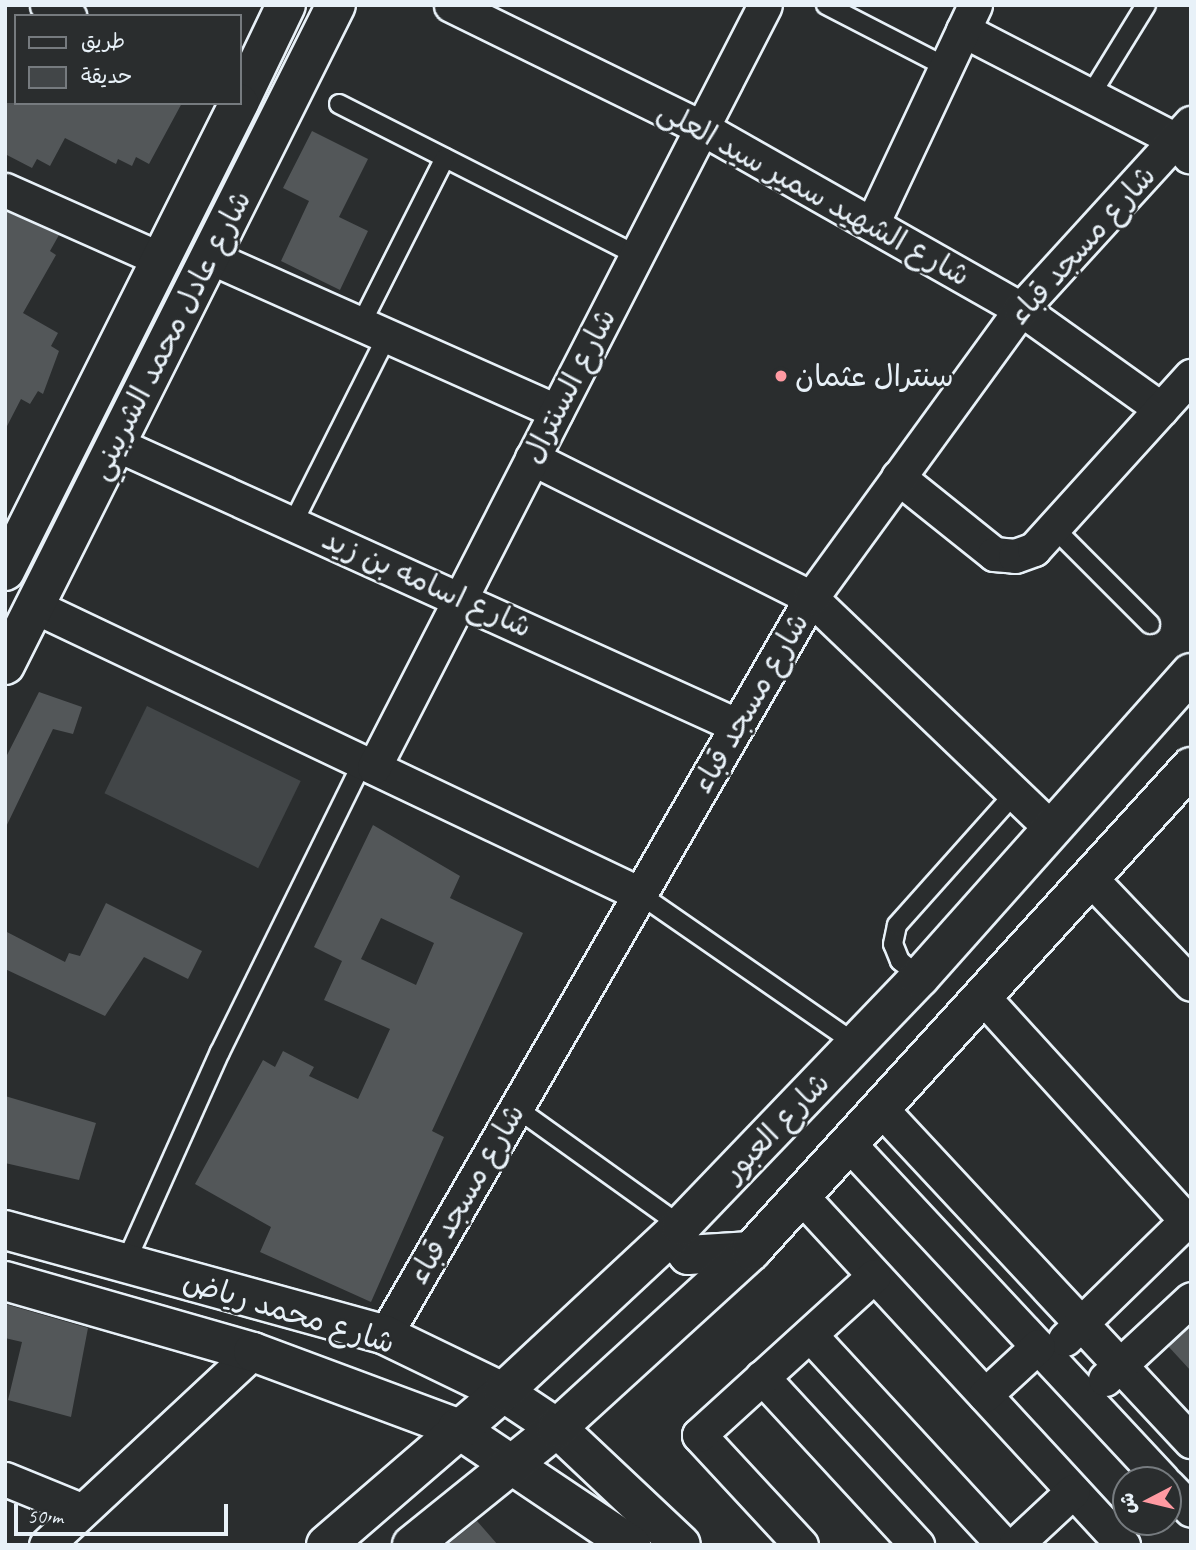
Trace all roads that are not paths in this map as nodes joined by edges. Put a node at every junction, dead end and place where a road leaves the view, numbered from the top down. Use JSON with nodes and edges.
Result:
{"nodes":[{"id":1,"x":47,"y":5,"type":"edge"},
{"id":2,"x":286,"y":5,"type":"edge"},
{"id":3,"x":336,"y":5,"type":"edge"},
{"id":4,"x":451,"y":5,"type":"edge"},
{"id":5,"x":765,"y":5,"type":"edge"},
{"id":6,"x":826,"y":5,"type":"edge"},
{"id":7,"x":1146,"y":5,"type":"edge"},
{"id":8,"x":65,"y":14,"type":"edge"},
{"id":9,"x":969,"y":17,"type":"edge"},
{"id":10,"x":946,"y":66,"type":"junction"},
{"id":11,"x":1090,"y":96,"type":"junction"},
{"id":12,"x":242,"y":97,"type":"edge"},
{"id":13,"x":339,"y":104,"type":"dead end"},
{"id":14,"x":238,"y":105,"type":"edge"},
{"id":15,"x":702,"y":128,"type":"junction"},
{"id":16,"x":1186,"y":140,"type":"edge"},
{"id":17,"x":445,"y":158,"type":"junction"},
{"id":18,"x":5,"y":190,"type":"edge"},
{"id":19,"x":872,"y":224,"type":"junction"},
{"id":20,"x":636,"y":255,"type":"junction"},
{"id":21,"x":210,"y":257,"type":"junction"},
{"id":22,"x":162,"y":260,"type":"junction"},
{"id":23,"x":1021,"y":309,"type":"junction"},
{"id":24,"x":374,"y":330,"type":"junction"},
{"id":25,"x":1191,"y":376,"type":"edge"},
{"id":26,"x":1161,"y":409,"type":"junction"},
{"id":27,"x":556,"y":411,"type":"junction"},
{"id":28,"x":116,"y":444,"type":"junction"},
{"id":29,"x":532,"y":458,"type":"junction"},
{"id":30,"x":898,"y":477,"type":"junction"},
{"id":31,"x":293,"y":523,"type":"junction"},
{"id":32,"x":1054,"y":528,"type":"junction"},
{"id":33,"x":5,"y":571,"type":"edge"},
{"id":34,"x":461,"y":597,"type":"junction"},
{"id":35,"x":811,"y":598,"type":"junction"},
{"id":36,"x":34,"y":606,"type":"junction"},
{"id":37,"x":1150,"y":624,"type":"dead end"},
{"id":38,"x":5,"y":665,"type":"edge"},
{"id":39,"x":1191,"y":673,"type":"edge"},
{"id":40,"x":736,"y":725,"type":"junction"},
{"id":41,"x":368,"y":765,"type":"junction"},
{"id":42,"x":1191,"y":767,"type":"edge"},
{"id":43,"x":1015,"y":793,"type":"junction"},
{"id":44,"x":1052,"y":829,"type":"junction"},
{"id":45,"x":1090,"y":878,"type":"junction"},
{"id":46,"x":638,"y":893,"type":"junction"},
{"id":47,"x":920,"y":976,"type":"junction"},
{"id":48,"x":1191,"y":984,"type":"edge"},
{"id":49,"x":983,"y":997,"type":"junction"},
{"id":50,"x":856,"y":1044,"type":"junction"},
{"id":51,"x":515,"y":1107,"type":"junction"},
{"id":52,"x":882,"y":1110,"type":"junction"},
{"id":53,"x":850,"y":1145,"type":"junction"},
{"id":54,"x":803,"y":1198,"type":"junction"},
{"id":55,"x":1189,"y":1218,"type":"edge"},
{"id":56,"x":681,"y":1226,"type":"junction"},
{"id":57,"x":5,"y":1230,"type":"edge"},
{"id":58,"x":751,"y":1251,"type":"junction"},
{"id":59,"x":125,"y":1264,"type":"junction"},
{"id":60,"x":874,"y":1276,"type":"junction"},
{"id":61,"x":5,"y":1281,"type":"edge"},
{"id":62,"x":1191,"y":1298,"type":"edge"},
{"id":63,"x":1081,"y":1323,"type":"junction"},
{"id":64,"x":385,"y":1335,"type":"junction"},
{"id":65,"x":810,"y":1335,"type":"junction"},
{"id":66,"x":1042,"y":1351,"type":"junction"},
{"id":67,"x":253,"y":1353,"type":"junction"},
{"id":68,"x":1120,"y":1365,"type":"junction"},
{"id":69,"x":762,"y":1377,"type":"junction"},
{"id":70,"x":503,"y":1392,"type":"junction"},
{"id":71,"x":985,"y":1395,"type":"junction"},
{"id":72,"x":1086,"y":1397,"type":"junction"},
{"id":73,"x":457,"y":1427,"type":"junction"},
{"id":74,"x":557,"y":1428,"type":"junction"},
{"id":75,"x":1191,"y":1441,"type":"edge"},
{"id":76,"x":512,"y":1461,"type":"junction"},
{"id":77,"x":1149,"y":1466,"type":"edge"},
{"id":78,"x":5,"y":1479,"type":"edge"},
{"id":79,"x":1073,"y":1491,"type":"junction"},
{"id":80,"x":81,"y":1510,"type":"junction"},
{"id":81,"x":620,"y":1541,"type":"edge"},
{"id":82,"x":46,"y":1545,"type":"edge"},
{"id":83,"x":326,"y":1545,"type":"edge"},
{"id":84,"x":412,"y":1545,"type":"edge"},
{"id":85,"x":681,"y":1545,"type":"edge"},
{"id":86,"x":801,"y":1545,"type":"edge"},
{"id":87,"x":917,"y":1545,"type":"edge"},
{"id":88,"x":1004,"y":1545,"type":"edge"},
{"id":89,"x":1015,"y":1545,"type":"edge"},
{"id":90,"x":1123,"y":1545,"type":"edge"}],
"edges":[{"from":1,"to":8,"type":"street"},
{"from":2,"to":12,"type":"street","name":"شارع عادل محمد الشربيني"},
{"from":3,"to":21,"type":"street","name":"شارع عادل محمد الشربيني"},
{"from":4,"to":15,"type":"street","name":"شارع الشهيد سمير سيد العلى"},
{"from":5,"to":15,"type":"street","name":"شارع السنترال"},
{"from":6,"to":10,"type":"lane"},
{"from":7,"to":11,"type":"lane"},
{"from":9,"to":10,"type":"street"},
{"from":9,"to":11,"type":"street"},
{"from":10,"to":19,"type":"street"},
{"from":11,"to":16,"type":"street"},
{"from":13,"to":17,"type":"lane"},
{"from":14,"to":22,"type":"street","name":"شارع عادل محمد الشربيني"},
{"from":15,"to":19,"type":"street","name":"شارع الشهيد سمير سيد العلى"},
{"from":15,"to":20,"type":"street","name":"شارع السنترال"},
{"from":16,"to":23,"type":"street","name":"شارع مسجد قباء"},
{"from":17,"to":20,"type":"lane"},
{"from":17,"to":24,"type":"lane"},
{"from":18,"to":22,"type":"street"},
{"from":19,"to":23,"type":"street","name":"شارع الشهيد سمير سيد العلى"},
{"from":20,"to":27,"type":"street","name":"شارع السنترال"},
{"from":21,"to":24,"type":"street"},
{"from":21,"to":28,"type":"street","name":"شارع عادل محمد الشربيني"},
{"from":22,"to":33,"type":"street","name":"شارع عادل محمد الشربيني"},
{"from":23,"to":26,"type":"street","name":"شارع الشهيد سمير سيد العلى"},
{"from":23,"to":30,"type":"street","name":"شارع مسجد قباء"},
{"from":24,"to":27,"type":"street"},
{"from":24,"to":31,"type":"lane"},
{"from":25,"to":26,"type":"street"},
{"from":26,"to":32,"type":"street"},
{"from":27,"to":29,"type":"street","name":"شارع السنترال"},
{"from":28,"to":31,"type":"street","name":"شارع اسامه بن زيد"},
{"from":28,"to":36,"type":"street","name":"شارع عادل محمد الشربيني"},
{"from":29,"to":34,"type":"street","name":"شارع السنترال"},
{"from":29,"to":35,"type":"street"},
{"from":30,"to":32,"type":"street"},
{"from":30,"to":35,"type":"street","name":"شارع مسجد قباء"},
{"from":31,"to":34,"type":"street","name":"شارع اسامه بن زيد"},
{"from":32,"to":37,"type":"lane"},
{"from":34,"to":40,"type":"street","name":"شارع اسامه بن زيد"},
{"from":34,"to":41,"type":"street","name":"شارع السنترال"},
{"from":35,"to":40,"type":"street","name":"شارع مسجد قباء"},
{"from":35,"to":43,"type":"street"},
{"from":36,"to":38,"type":"street","name":"شارع عادل محمد الشربيني"},
{"from":36,"to":41,"type":"street"},
{"from":39,"to":44,"type":"street","name":"شارع العبور"},
{"from":40,"to":46,"type":"street","name":"شارع مسجد قباء"},
{"from":41,"to":46,"type":"street"},
{"from":41,"to":59,"type":"lane"},
{"from":42,"to":45,"type":"street"},
{"from":43,"to":44,"type":"street"},
{"from":43,"to":47,"type":"lane"},
{"from":44,"to":47,"type":"street","name":"شارع العبور"},
{"from":45,"to":48,"type":"street"},
{"from":45,"to":49,"type":"street"},
{"from":46,"to":50,"type":"lane"},
{"from":46,"to":51,"type":"street","name":"شارع مسجد قباء"},
{"from":47,"to":50,"type":"street","name":"شارع العبور"},
{"from":49,"to":52,"type":"street"},
{"from":49,"to":55,"type":"street"},
{"from":50,"to":56,"type":"street","name":"شارع العبور"},
{"from":51,"to":56,"type":"lane"},
{"from":51,"to":64,"type":"street","name":"شارع مسجد قباء"},
{"from":52,"to":53,"type":"street"},
{"from":52,"to":63,"type":"street"},
{"from":53,"to":54,"type":"street"},
{"from":53,"to":66,"type":"street"},
{"from":54,"to":58,"type":"street"},
{"from":54,"to":60,"type":"street"},
{"from":55,"to":63,"type":"street"},
{"from":56,"to":58,"type":"street"},
{"from":56,"to":70,"type":"street","name":"شارع العبور"},
{"from":57,"to":59,"type":"street","name":"شارع محمد رياض"},
{"from":58,"to":74,"type":"street"},
{"from":59,"to":64,"type":"street","name":"شارع محمد رياض"},
{"from":60,"to":65,"type":"street"},
{"from":60,"to":71,"type":"street"},
{"from":61,"to":67,"type":"street","name":"شارع محمد رياض"},
{"from":62,"to":68,"type":"street"},
{"from":63,"to":66,"type":"street"},
{"from":63,"to":68,"type":"street"},
{"from":64,"to":70,"type":"street","name":"شارع محمد رياض"},
{"from":65,"to":69,"type":"street"},
{"from":65,"to":88,"type":"street"},
{"from":66,"to":71,"type":"street"},
{"from":66,"to":72,"type":"street"},
{"from":67,"to":73,"type":"street","name":"شارع محمد رياض"},
{"from":67,"to":80,"type":"street"},
{"from":68,"to":72,"type":"street"},
{"from":68,"to":75,"type":"street"},
{"from":69,"to":86,"type":"street"},
{"from":69,"to":87,"type":"street"},
{"from":70,"to":73,"type":"street","name":"شارع العبور"},
{"from":70,"to":74,"type":"street","name":"شارع محمد رياض"},
{"from":71,"to":79,"type":"street"},
{"from":72,"to":77,"type":"street"},
{"from":73,"to":76,"type":"street","name":"شارع محمد رياض"},
{"from":73,"to":83,"type":"street","name":"شارع العبور"},
{"from":74,"to":76,"type":"street"},
{"from":74,"to":85,"type":"street","name":"شارع محمد رياض"},
{"from":76,"to":81,"type":"street","name":"شارع محمد رياض"},
{"from":76,"to":84,"type":"street"},
{"from":78,"to":80,"type":"street"},
{"from":79,"to":89,"type":"street"},
{"from":79,"to":90,"type":"street"},
{"from":80,"to":82,"type":"street"}]}
